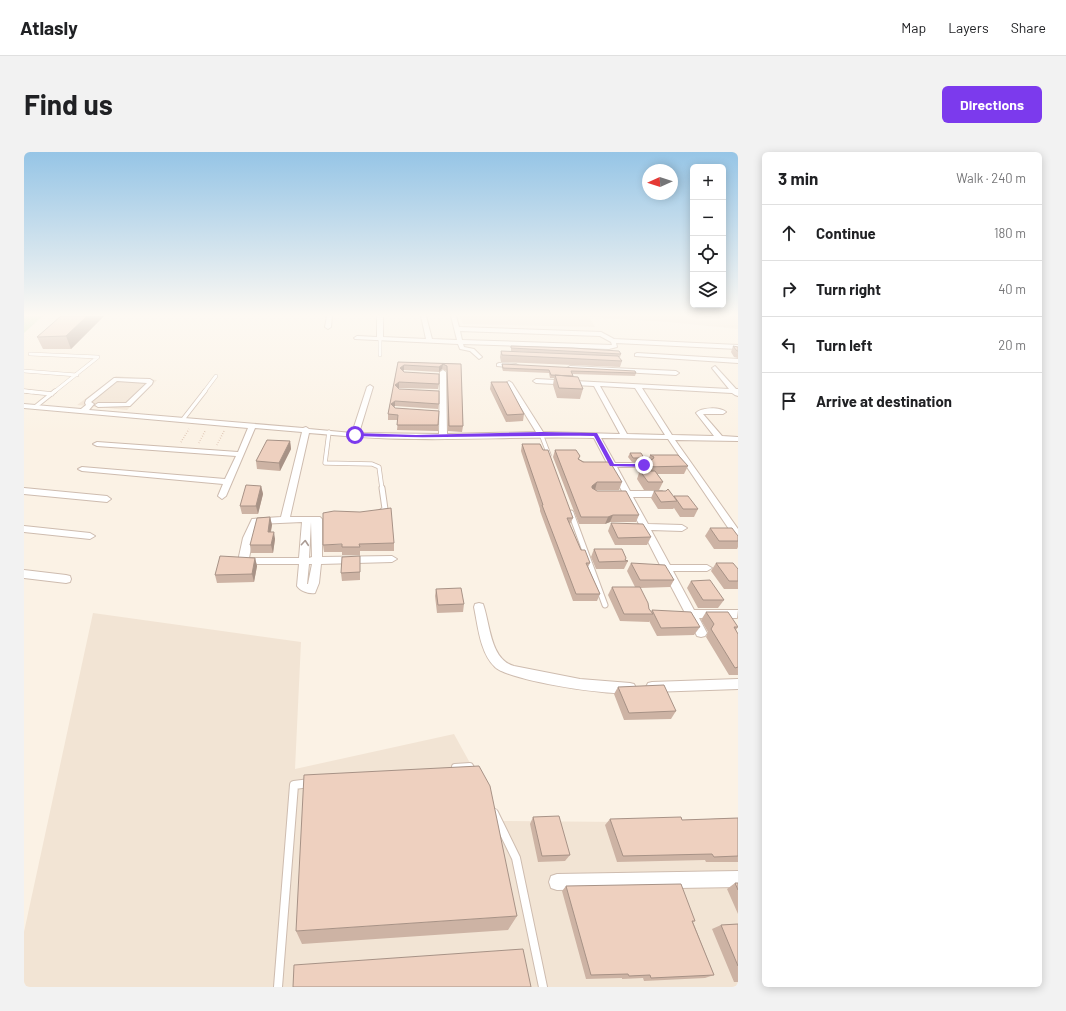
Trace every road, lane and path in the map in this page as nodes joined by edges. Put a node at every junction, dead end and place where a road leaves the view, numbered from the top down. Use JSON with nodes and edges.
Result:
{"nodes":[{"id":1,"x":52,"y":355,"type":"edge"},
{"id":2,"x":637,"y":355,"type":"dead end"},
{"id":3,"x":738,"y":361,"type":"edge"},
{"id":4,"x":499,"y":365,"type":"dead end"},
{"id":5,"x":521,"y":366,"type":"edge"},
{"id":6,"x":672,"y":366,"type":"dead end"},
{"id":7,"x":566,"y":368,"type":"edge"},
{"id":8,"x":715,"y":368,"type":"dead end"},
{"id":9,"x":24,"y":371,"type":"edge"},
{"id":10,"x":77,"y":375,"type":"junction"},
{"id":11,"x":216,"y":376,"type":"dead end"},
{"id":12,"x":435,"y":376,"type":"edge"},
{"id":13,"x":680,"y":380,"type":"junction"},
{"id":14,"x":536,"y":381,"type":"dead end"},
{"id":15,"x":510,"y":383,"type":"dead end"},
{"id":16,"x":596,"y":384,"type":"junction"},
{"id":17,"x":637,"y":386,"type":"junction"},
{"id":18,"x":370,"y":387,"type":"dead end"},
{"id":19,"x":24,"y":392,"type":"edge"},
{"id":20,"x":737,"y":392,"type":"edge"},
{"id":21,"x":52,"y":394,"type":"junction"},
{"id":22,"x":91,"y":404,"type":"junction"},
{"id":23,"x":24,"y":406,"type":"edge"},
{"id":24,"x":35,"y":406,"type":"junction"},
{"id":25,"x":84,"y":410,"type":"junction"},
{"id":26,"x":723,"y":412,"type":"dead end"},
{"id":27,"x":184,"y":418,"type":"junction"},
{"id":28,"x":253,"y":425,"type":"junction"},
{"id":29,"x":190,"y":428,"type":"dead end"},
{"id":30,"x":201,"y":428,"type":"dead end"},
{"id":31,"x":306,"y":429,"type":"junction"},
{"id":32,"x":221,"y":430,"type":"dead end"},
{"id":33,"x":329,"y":432,"type":"junction"},
{"id":34,"x":541,"y":434,"type":"junction"},
{"id":35,"x":596,"y":434,"type":"junction"},
{"id":36,"x":355,"y":435,"type":"junction"},
{"id":37,"x":624,"y":435,"type":"junction"},
{"id":38,"x":443,"y":436,"type":"junction"},
{"id":39,"x":669,"y":436,"type":"junction"},
{"id":40,"x":719,"y":438,"type":"junction"},
{"id":41,"x":738,"y":438,"type":"edge"},
{"id":42,"x":97,"y":444,"type":"dead end"},
{"id":43,"x":202,"y":446,"type":"dead end"},
{"id":44,"x":216,"y":447,"type":"dead end"},
{"id":45,"x":195,"y":448,"type":"junction"},
{"id":46,"x":240,"y":454,"type":"junction"},
{"id":47,"x":550,"y":458,"type":"edge"},
{"id":48,"x":597,"y":465,"type":"edge"},
{"id":49,"x":612,"y":465,"type":"junction"},
{"id":50,"x":644,"y":465,"type":"edge"},
{"id":51,"x":82,"y":469,"type":"dead end"},
{"id":52,"x":228,"y":482,"type":"junction"},
{"id":53,"x":24,"y":491,"type":"edge"},
{"id":54,"x":611,"y":494,"type":"edge"},
{"id":55,"x":627,"y":494,"type":"junction"},
{"id":56,"x":662,"y":494,"type":"edge"},
{"id":57,"x":222,"y":496,"type":"dead end"},
{"id":58,"x":107,"y":499,"type":"dead end"},
{"id":59,"x":569,"y":510,"type":"edge"},
{"id":60,"x":376,"y":514,"type":"edge"},
{"id":61,"x":315,"y":518,"type":"junction"},
{"id":62,"x":285,"y":520,"type":"junction"},
{"id":63,"x":631,"y":527,"type":"edge"},
{"id":64,"x":645,"y":528,"type":"junction"},
{"id":65,"x":682,"y":528,"type":"dead end"},
{"id":66,"x":24,"y":530,"type":"edge"},
{"id":67,"x":90,"y":536,"type":"dead end"},
{"id":68,"x":738,"y":536,"type":"edge"},
{"id":69,"x":392,"y":559,"type":"dead end"},
{"id":70,"x":304,"y":561,"type":"junction"},
{"id":71,"x":316,"y":561,"type":"junction"},
{"id":72,"x":651,"y":568,"type":"edge"},
{"id":73,"x":666,"y":568,"type":"junction"},
{"id":74,"x":707,"y":568,"type":"dead end"},
{"id":75,"x":24,"y":574,"type":"edge"},
{"id":76,"x":66,"y":579,"type":"dead end"},
{"id":77,"x":605,"y":605,"type":"dead end"},
{"id":78,"x":480,"y":607,"type":"dead end"},
{"id":79,"x":677,"y":614,"type":"edge"},
{"id":80,"x":691,"y":614,"type":"junction"},
{"id":81,"x":736,"y":614,"type":"dead end"},
{"id":82,"x":701,"y":633,"type":"edge"},
{"id":83,"x":738,"y":684,"type":"edge"},
{"id":84,"x":447,"y":768,"type":"edge"},
{"id":85,"x":478,"y":780,"type":"edge"},
{"id":86,"x":317,"y":782,"type":"edge"},
{"id":87,"x":492,"y":808,"type":"edge"},
{"id":88,"x":738,"y":880,"type":"edge"},
{"id":89,"x":557,"y":882,"type":"dead end"},
{"id":90,"x":278,"y":987,"type":"edge"},
{"id":91,"x":543,"y":987,"type":"edge"}],
"edges":[{"from":1,"to":10,"type":"lane"},
{"from":2,"to":3,"type":"street"},
{"from":4,"to":5,"type":"street"},
{"from":6,"to":13,"type":"street"},
{"from":7,"to":13,"type":"street"},
{"from":8,"to":20,"type":"street"},
{"from":9,"to":10,"type":"lane"},
{"from":10,"to":21,"type":"lane"},
{"from":11,"to":27,"type":"lane"},
{"from":12,"to":38,"type":"street"},
{"from":13,"to":17,"type":"street"},
{"from":13,"to":20,"type":"street"},
{"from":14,"to":16,"type":"street"},
{"from":15,"to":34,"type":"street"},
{"from":16,"to":17,"type":"street"},
{"from":16,"to":37,"type":"street"},
{"from":17,"to":39,"type":"street"},
{"from":18,"to":36,"type":"street"},
{"from":19,"to":21,"type":"lane"},
{"from":21,"to":24,"type":"lane"},
{"from":22,"to":22,"type":"street"},
{"from":22,"to":25,"type":"street"},
{"from":23,"to":24,"type":"street"},
{"from":24,"to":25,"type":"street"},
{"from":25,"to":27,"type":"street"},
{"from":26,"to":40,"type":"street"},
{"from":27,"to":28,"type":"street"},
{"from":28,"to":31,"type":"street"},
{"from":28,"to":46,"type":"street"},
{"from":29,"to":45,"type":"path"},
{"from":30,"to":45,"type":"path"},
{"from":31,"to":33,"type":"street"},
{"from":31,"to":62,"type":"street"},
{"from":32,"to":44,"type":"path"},
{"from":33,"to":36,"type":"street"},
{"from":33,"to":60,"type":"lane"},
{"from":34,"to":35,"type":"street"},
{"from":34,"to":38,"type":"street"},
{"from":34,"to":47,"type":"lane"},
{"from":35,"to":37,"type":"street"},
{"from":35,"to":49,"type":"street"},
{"from":36,"to":38,"type":"street"},
{"from":37,"to":39,"type":"street"},
{"from":39,"to":40,"type":"street"},
{"from":39,"to":68,"type":"street"},
{"from":40,"to":41,"type":"street"},
{"from":42,"to":45,"type":"street"},
{"from":43,"to":45,"type":"path"},
{"from":45,"to":46,"type":"street"},
{"from":46,"to":52,"type":"street"},
{"from":48,"to":49,"type":"street"},
{"from":49,"to":50,"type":"street"},
{"from":49,"to":55,"type":"street"},
{"from":51,"to":52,"type":"street"},
{"from":52,"to":57,"type":"street"},
{"from":53,"to":58,"type":"street"},
{"from":54,"to":55,"type":"street"},
{"from":55,"to":56,"type":"street"},
{"from":55,"to":64,"type":"street"},
{"from":59,"to":77,"type":"lane"},
{"from":61,"to":62,"type":"street"},
{"from":70,"to":61,"type":"street","one_way":true},
{"from":61,"to":71,"type":"street"},
{"from":62,"to":70,"type":"street"},
{"from":63,"to":64,"type":"street"},
{"from":64,"to":65,"type":"street"},
{"from":64,"to":73,"type":"street"},
{"from":66,"to":67,"type":"street"},
{"from":69,"to":71,"type":"street"},
{"from":70,"to":71,"type":"street"},
{"from":70,"to":71,"type":"street"},
{"from":72,"to":73,"type":"street"},
{"from":73,"to":74,"type":"street"},
{"from":73,"to":80,"type":"street"},
{"from":75,"to":76,"type":"street"},
{"from":78,"to":83,"type":"street"},
{"from":79,"to":80,"type":"street"},
{"from":80,"to":81,"type":"street"},
{"from":80,"to":82,"type":"street"},
{"from":84,"to":85,"type":"lane"},
{"from":86,"to":90,"type":"lane"},
{"from":87,"to":91,"type":"lane"},
{"from":88,"to":89,"type":"street"}]}
